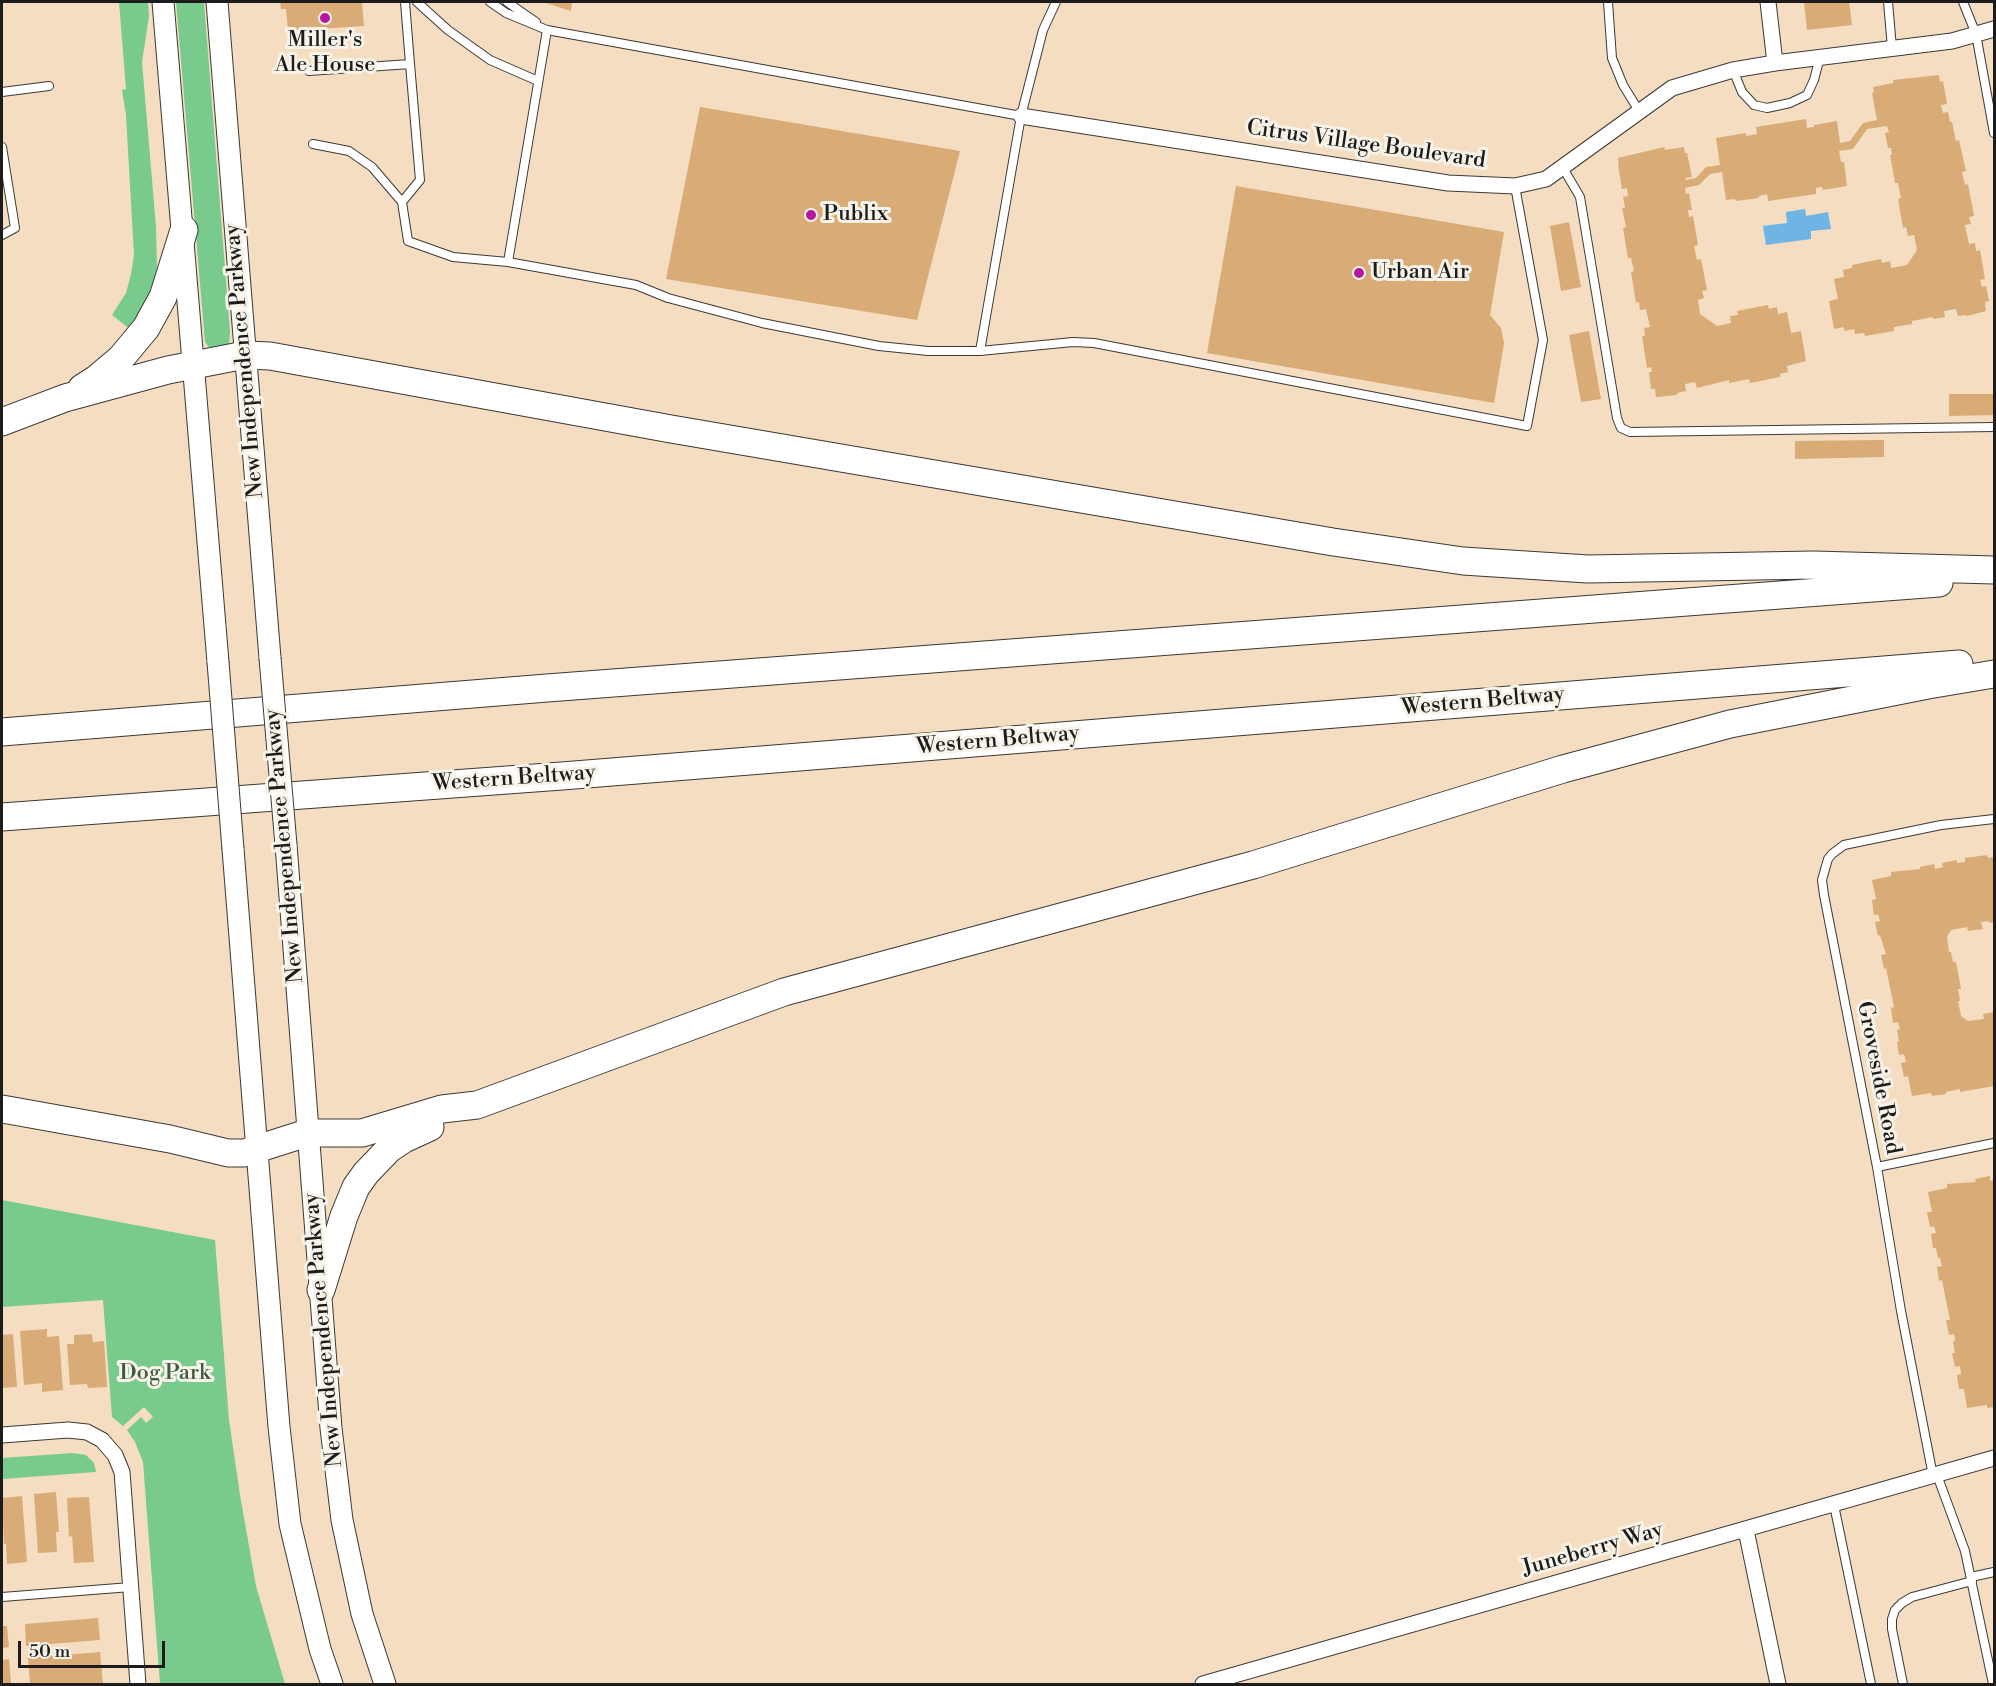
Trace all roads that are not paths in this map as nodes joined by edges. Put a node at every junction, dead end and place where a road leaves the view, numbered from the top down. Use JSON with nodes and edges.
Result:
{"nodes":[{"id":1,"x":164,"y":2,"type":"edge"},
{"id":2,"x":217,"y":2,"type":"edge"},
{"id":3,"x":405,"y":2,"type":"edge"},
{"id":4,"x":417,"y":2,"type":"edge"},
{"id":5,"x":490,"y":2,"type":"edge"},
{"id":6,"x":507,"y":2,"type":"edge"},
{"id":7,"x":1056,"y":2,"type":"edge"},
{"id":8,"x":1608,"y":2,"type":"edge"},
{"id":9,"x":1768,"y":2,"type":"edge"},
{"id":10,"x":1888,"y":2,"type":"edge"},
{"id":11,"x":1963,"y":2,"type":"edge"},
{"id":12,"x":1995,"y":29,"type":"edge"},
{"id":13,"x":547,"y":30,"type":"junction"},
{"id":14,"x":1976,"y":34,"type":"junction"},
{"id":15,"x":1893,"y":48,"type":"junction"},
{"id":16,"x":1820,"y":57,"type":"junction"},
{"id":17,"x":1775,"y":63,"type":"junction"},
{"id":18,"x":410,"y":64,"type":"junction"},
{"id":19,"x":1733,"y":70,"type":"junction"},
{"id":20,"x":309,"y":71,"type":"dead end"},
{"id":21,"x":538,"y":81,"type":"junction"},
{"id":22,"x":49,"y":86,"type":"dead end"},
{"id":23,"x":2,"y":92,"type":"edge"},
{"id":24,"x":1639,"y":111,"type":"junction"},
{"id":25,"x":1020,"y":116,"type":"junction"},
{"id":26,"x":1995,"y":133,"type":"edge"},
{"id":27,"x":313,"y":144,"type":"dead end"},
{"id":28,"x":2,"y":147,"type":"edge"},
{"id":29,"x":1563,"y":168,"type":"junction"},
{"id":30,"x":1515,"y":186,"type":"junction"},
{"id":31,"x":402,"y":202,"type":"junction"},
{"id":32,"x":184,"y":230,"type":"junction"},
{"id":33,"x":2,"y":236,"type":"edge"},
{"id":34,"x":508,"y":262,"type":"junction"},
{"id":35,"x":980,"y":351,"type":"junction"},
{"id":36,"x":245,"y":355,"type":"junction"},
{"id":37,"x":194,"y":365,"type":"junction"},
{"id":38,"x":64,"y":398,"type":"junction"},
{"id":39,"x":2,"y":422,"type":"edge"},
{"id":40,"x":1995,"y":428,"type":"edge"},
{"id":41,"x":1995,"y":570,"type":"edge"},
{"id":42,"x":1995,"y":579,"type":"edge"},
{"id":43,"x":1995,"y":661,"type":"edge"},
{"id":44,"x":1995,"y":674,"type":"edge"},
{"id":45,"x":2,"y":732,"type":"edge"},
{"id":46,"x":2,"y":817,"type":"edge"},
{"id":47,"x":1995,"y":819,"type":"edge"},
{"id":48,"x":477,"y":1105,"type":"junction"},
{"id":49,"x":2,"y":1109,"type":"edge"},
{"id":50,"x":307,"y":1132,"type":"junction"},
{"id":51,"x":1995,"y":1143,"type":"edge"},
{"id":52,"x":258,"y":1148,"type":"junction"},
{"id":53,"x":1877,"y":1167,"type":"junction"},
{"id":54,"x":321,"y":1290,"type":"junction"},
{"id":55,"x":2,"y":1435,"type":"edge"},
{"id":56,"x":1995,"y":1458,"type":"edge"},
{"id":57,"x":1935,"y":1476,"type":"junction"},
{"id":58,"x":1834,"y":1504,"type":"junction"},
{"id":59,"x":1746,"y":1530,"type":"junction"},
{"id":60,"x":1995,"y":1572,"type":"edge"},
{"id":61,"x":1971,"y":1579,"type":"junction"},
{"id":62,"x":131,"y":1587,"type":"junction"},
{"id":63,"x":2,"y":1597,"type":"edge"},
{"id":64,"x":138,"y":1684,"type":"edge"},
{"id":65,"x":332,"y":1684,"type":"edge"},
{"id":66,"x":386,"y":1684,"type":"edge"},
{"id":67,"x":1203,"y":1684,"type":"edge"},
{"id":68,"x":1778,"y":1684,"type":"edge"},
{"id":69,"x":1871,"y":1684,"type":"edge"},
{"id":70,"x":1903,"y":1684,"type":"edge"},
{"id":71,"x":1992,"y":1684,"type":"edge"}],
"edges":[{"from":1,"to":32,"type":"main road"},
{"from":2,"to":36,"type":"main road","name":"New Independence Parkway"},
{"from":3,"to":18,"type":"lane"},
{"from":4,"to":21,"type":"lane"},
{"from":5,"to":13,"type":"lane"},
{"from":6,"to":13,"type":"lane"},
{"from":7,"to":25,"type":"lane"},
{"from":8,"to":24,"type":"lane"},
{"from":9,"to":17,"type":"street"},
{"from":10,"to":15,"type":"lane"},
{"from":11,"to":14,"type":"lane"},
{"from":12,"to":14,"type":"street","name":"Citrus Village Boulevard"},
{"from":13,"to":21,"type":"lane"},
{"from":13,"to":25,"type":"lane"},
{"from":14,"to":15,"type":"street","name":"Citrus Village Boulevard"},
{"from":14,"to":26,"type":"lane"},
{"from":15,"to":16,"type":"street","name":"Citrus Village Boulevard"},
{"from":16,"to":17,"type":"street","name":"Citrus Village Boulevard"},
{"from":16,"to":19,"type":"lane"},
{"from":17,"to":19,"type":"street","name":"Citrus Village Boulevard"},
{"from":18,"to":20,"type":"lane"},
{"from":18,"to":31,"type":"lane"},
{"from":19,"to":24,"type":"street","name":"Citrus Village Boulevard"},
{"from":21,"to":34,"type":"lane"},
{"from":22,"to":23,"type":"lane"},
{"from":24,"to":29,"type":"street","name":"Citrus Village Boulevard"},
{"from":25,"to":30,"type":"street","name":"Citrus Village Boulevard"},
{"from":25,"to":35,"type":"lane"},
{"from":27,"to":31,"type":"lane"},
{"from":28,"to":33,"type":"lane"},
{"from":29,"to":30,"type":"street","name":"Citrus Village Boulevard"},
{"from":29,"to":40,"type":"lane"},
{"from":30,"to":35,"type":"lane"},
{"from":31,"to":34,"type":"lane"},
{"from":32,"to":37,"type":"main road"},
{"from":32,"to":38,"type":"highway"},
{"from":34,"to":35,"type":"lane"},
{"from":36,"to":37,"type":"highway"},
{"from":36,"to":41,"type":"highway"},
{"from":36,"to":50,"type":"main road","name":"New Independence Parkway","bridge":true},
{"from":37,"to":38,"type":"highway"},
{"from":37,"to":52,"type":"main road","bridge":true},
{"from":38,"to":39,"type":"highway"},
{"from":42,"to":45,"type":"highway"},
{"from":43,"to":46,"type":"highway","name":"Western Beltway"},
{"from":44,"to":48,"type":"highway"},
{"from":47,"to":53,"type":"lane","name":"Groveside Road"},
{"from":48,"to":50,"type":"highway"},
{"from":48,"to":54,"type":"highway"},
{"from":49,"to":52,"type":"highway"},
{"from":50,"to":52,"type":"highway"},
{"from":50,"to":54,"type":"main road","name":"New Independence Parkway"},
{"from":51,"to":53,"type":"lane"},
{"from":52,"to":65,"type":"main road"},
{"from":53,"to":57,"type":"lane","name":"Groveside Road"},
{"from":54,"to":66,"type":"main road","name":"New Independence Parkway"},
{"from":55,"to":62,"type":"street"},
{"from":56,"to":57,"type":"street","name":"Juneberry Way"},
{"from":57,"to":58,"type":"street","name":"Juneberry Way"},
{"from":57,"to":61,"type":"lane","name":"Groveside Road"},
{"from":58,"to":59,"type":"street","name":"Juneberry Way"},
{"from":58,"to":69,"type":"lane"},
{"from":59,"to":67,"type":"street","name":"Juneberry Way"},
{"from":59,"to":68,"type":"street"},
{"from":60,"to":61,"type":"lane"},
{"from":61,"to":70,"type":"lane"},
{"from":61,"to":71,"type":"lane","name":"Groveside Road"},
{"from":62,"to":63,"type":"lane"},
{"from":62,"to":64,"type":"street"}]}
